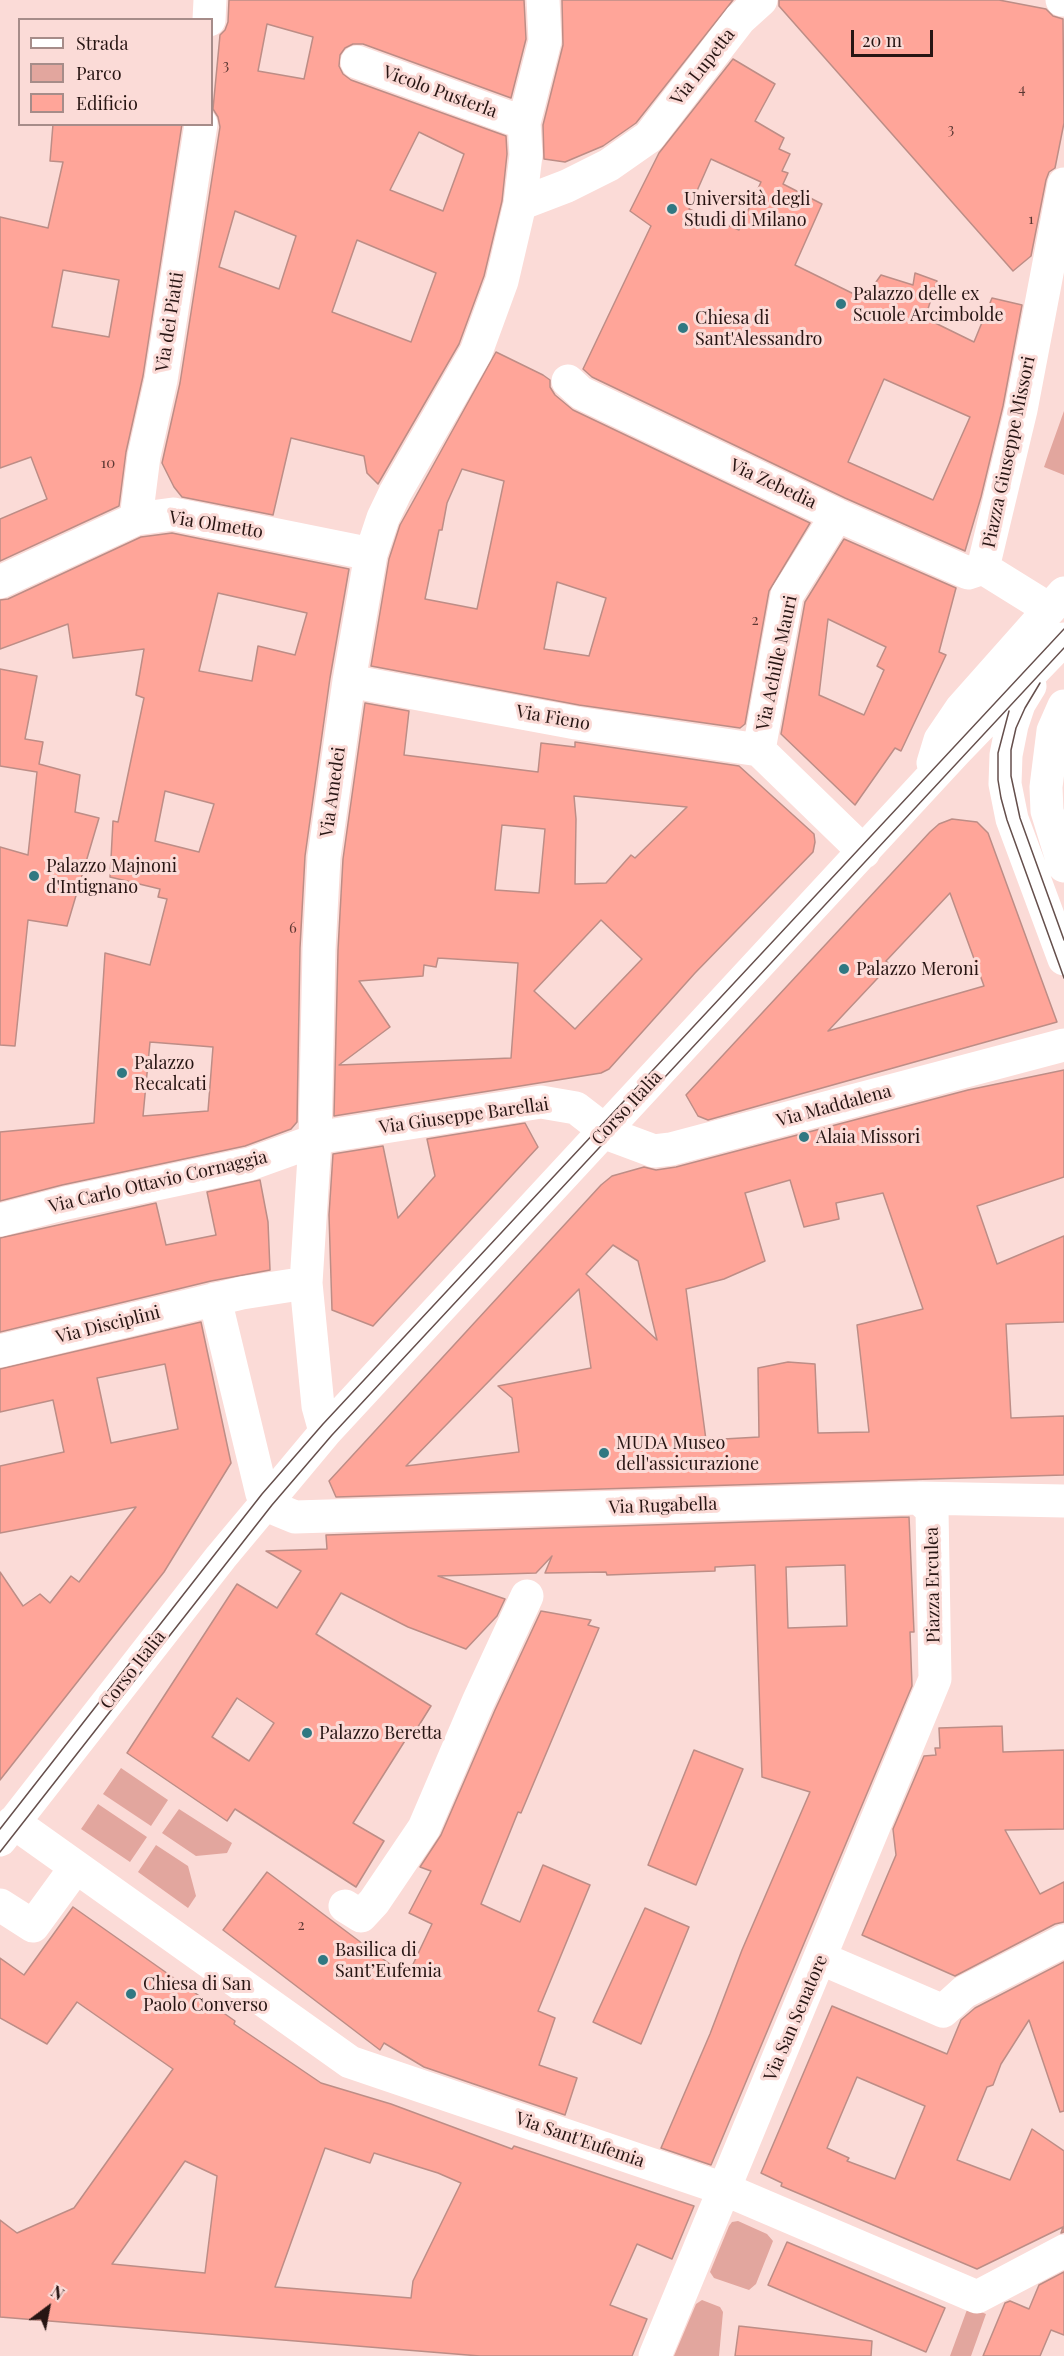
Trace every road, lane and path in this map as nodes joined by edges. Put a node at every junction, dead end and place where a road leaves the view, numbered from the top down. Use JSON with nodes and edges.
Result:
{"nodes":[{"id":1,"x":210,"y":0,"type":"edge"},
{"id":2,"x":543,"y":0,"type":"edge"},
{"id":3,"x":761,"y":0,"type":"edge"},
{"id":4,"x":209,"y":18,"type":"edge"},
{"id":5,"x":357,"y":62,"type":"dead end"},
{"id":6,"x":524,"y":123,"type":"junction"},
{"id":7,"x":201,"y":126,"type":"edge"},
{"id":8,"x":1064,"y":184,"type":"edge"},
{"id":9,"x":520,"y":204,"type":"junction"},
{"id":10,"x":568,"y":381,"type":"dead end"},
{"id":11,"x":837,"y":515,"type":"junction"},
{"id":12,"x":136,"y":519,"type":"junction"},
{"id":13,"x":371,"y":554,"type":"junction"},
{"id":14,"x":983,"y":568,"type":"junction"},
{"id":15,"x":0,"y":582,"type":"edge"},
{"id":16,"x":1057,"y":601,"type":"edge"},
{"id":17,"x":1055,"y":649,"type":"edge"},
{"id":18,"x":349,"y":681,"type":"junction"},
{"id":19,"x":1064,"y":686,"type":"edge"},
{"id":20,"x":1064,"y":706,"type":"edge"},
{"id":21,"x":1012,"y":725,"type":"junction"},
{"id":22,"x":759,"y":750,"type":"junction"},
{"id":23,"x":955,"y":752,"type":"junction"},
{"id":24,"x":926,"y":785,"type":"junction"},
{"id":25,"x":864,"y":852,"type":"junction"},
{"id":26,"x":1064,"y":866,"type":"edge"},
{"id":27,"x":1064,"y":959,"type":"edge"},
{"id":28,"x":1064,"y":1045,"type":"edge"},
{"id":29,"x":607,"y":1130,"type":"junction"},
{"id":30,"x":315,"y":1141,"type":"junction"},
{"id":31,"x":0,"y":1220,"type":"edge"},
{"id":32,"x":306,"y":1283,"type":"junction"},
{"id":33,"x":215,"y":1299,"type":"junction"},
{"id":34,"x":0,"y":1351,"type":"edge"},
{"id":35,"x":327,"y":1430,"type":"junction"},
{"id":36,"x":919,"y":1498,"type":"junction"},
{"id":37,"x":267,"y":1500,"type":"junction"},
{"id":38,"x":1064,"y":1501,"type":"edge"},
{"id":39,"x":527,"y":1596,"type":"dead end"},
{"id":40,"x":935,"y":1679,"type":"joint"},
{"id":41,"x":7,"y":1831,"type":"edge"},
{"id":42,"x":76,"y":1867,"type":"junction"},
{"id":43,"x":0,"y":1905,"type":"edge"},
{"id":44,"x":345,"y":1906,"type":"dead end"},
{"id":45,"x":1064,"y":1941,"type":"edge"},
{"id":46,"x":820,"y":1958,"type":"junction"},
{"id":47,"x":724,"y":2189,"type":"junction"},
{"id":48,"x":1064,"y":2251,"type":"edge"},
{"id":49,"x":655,"y":2356,"type":"edge"}],
"edges":[{"from":1,"to":4,"type":"street"},
{"from":2,"to":6,"type":"street","name":"Via Amedei"},
{"from":3,"to":9,"type":"street","name":"Via Lupetta"},
{"from":5,"to":6,"type":"street","name":"Vicolo Pusterla"},
{"from":6,"to":9,"type":"street","name":"Via Amedei"},
{"from":7,"to":12,"type":"street","name":"Via dei Piatti"},
{"from":8,"to":14,"type":"street","name":"Piazza Giuseppe Missori"},
{"from":9,"to":13,"type":"street","name":"Via Amedei"},
{"from":10,"to":11,"type":"street","name":"Via Zebedia"},
{"from":11,"to":14,"type":"street","name":"Via Zebedia"},
{"from":11,"to":22,"type":"street","name":"Via Achille Mauri"},
{"from":12,"to":13,"type":"street","name":"Via Olmetto"},
{"from":12,"to":15,"type":"street","name":"Via Olmetto"},
{"from":13,"to":18,"type":"street","name":"Via Amedei"},
{"from":14,"to":16,"type":"street","name":"Piazza Giuseppe Missori"},
{"from":16,"to":24,"type":"street","name":"Piazza Giuseppe Missori"},
{"from":17,"to":21,"type":"street"},
{"from":17,"to":23,"type":"street"},
{"from":18,"to":22,"type":"street","name":"Via Fieno"},
{"from":18,"to":30,"type":"street","name":"Via Amedei"},
{"from":19,"to":21,"type":"street"},
{"from":20,"to":26,"type":"street"},
{"from":21,"to":23,"type":"street"},
{"from":21,"to":27,"type":"street"},
{"from":22,"to":25,"type":"street","name":"Via Achille Mauri"},
{"from":23,"to":24,"type":"street"},
{"from":24,"to":25,"type":"street","name":"Corso Italia"},
{"from":25,"to":29,"type":"street","name":"Corso Italia"},
{"from":28,"to":29,"type":"street","name":"Via Maddalena"},
{"from":29,"to":30,"type":"street","name":"Via Giuseppe Barellai"},
{"from":29,"to":35,"type":"street","name":"Corso Italia"},
{"from":30,"to":31,"type":"street","name":"Via Carlo Ottavio Cornaggia"},
{"from":30,"to":32,"type":"street","name":"Via Amedei"},
{"from":32,"to":33,"type":"street","name":"Via Disciplini"},
{"from":32,"to":35,"type":"street","name":"Via Amedei"},
{"from":33,"to":34,"type":"street","name":"Via Disciplini"},
{"from":33,"to":37,"type":"street"},
{"from":35,"to":37,"type":"street","name":"Corso Italia"},
{"from":36,"to":37,"type":"street","name":"Via Rugabella"},
{"from":36,"to":38,"type":"street","name":"Via Rugabella"},
{"from":36,"to":40,"type":"street","name":"Piazza Erculea"},
{"from":37,"to":41,"type":"street","name":"Corso Italia"},
{"from":39,"to":44,"type":"street"},
{"from":40,"to":46,"type":"street","name":"Via San Senatore"},
{"from":41,"to":42,"type":"street","name":"Via Sant'Eufemia"},
{"from":42,"to":43,"type":"street"},
{"from":42,"to":47,"type":"street","name":"Via Sant'Eufemia"},
{"from":45,"to":46,"type":"street"},
{"from":46,"to":47,"type":"street","name":"Via San Senatore"},
{"from":47,"to":48,"type":"street","name":"Via Sant'Eufemia"},
{"from":47,"to":49,"type":"street","name":"Via San Senatore"}]}
